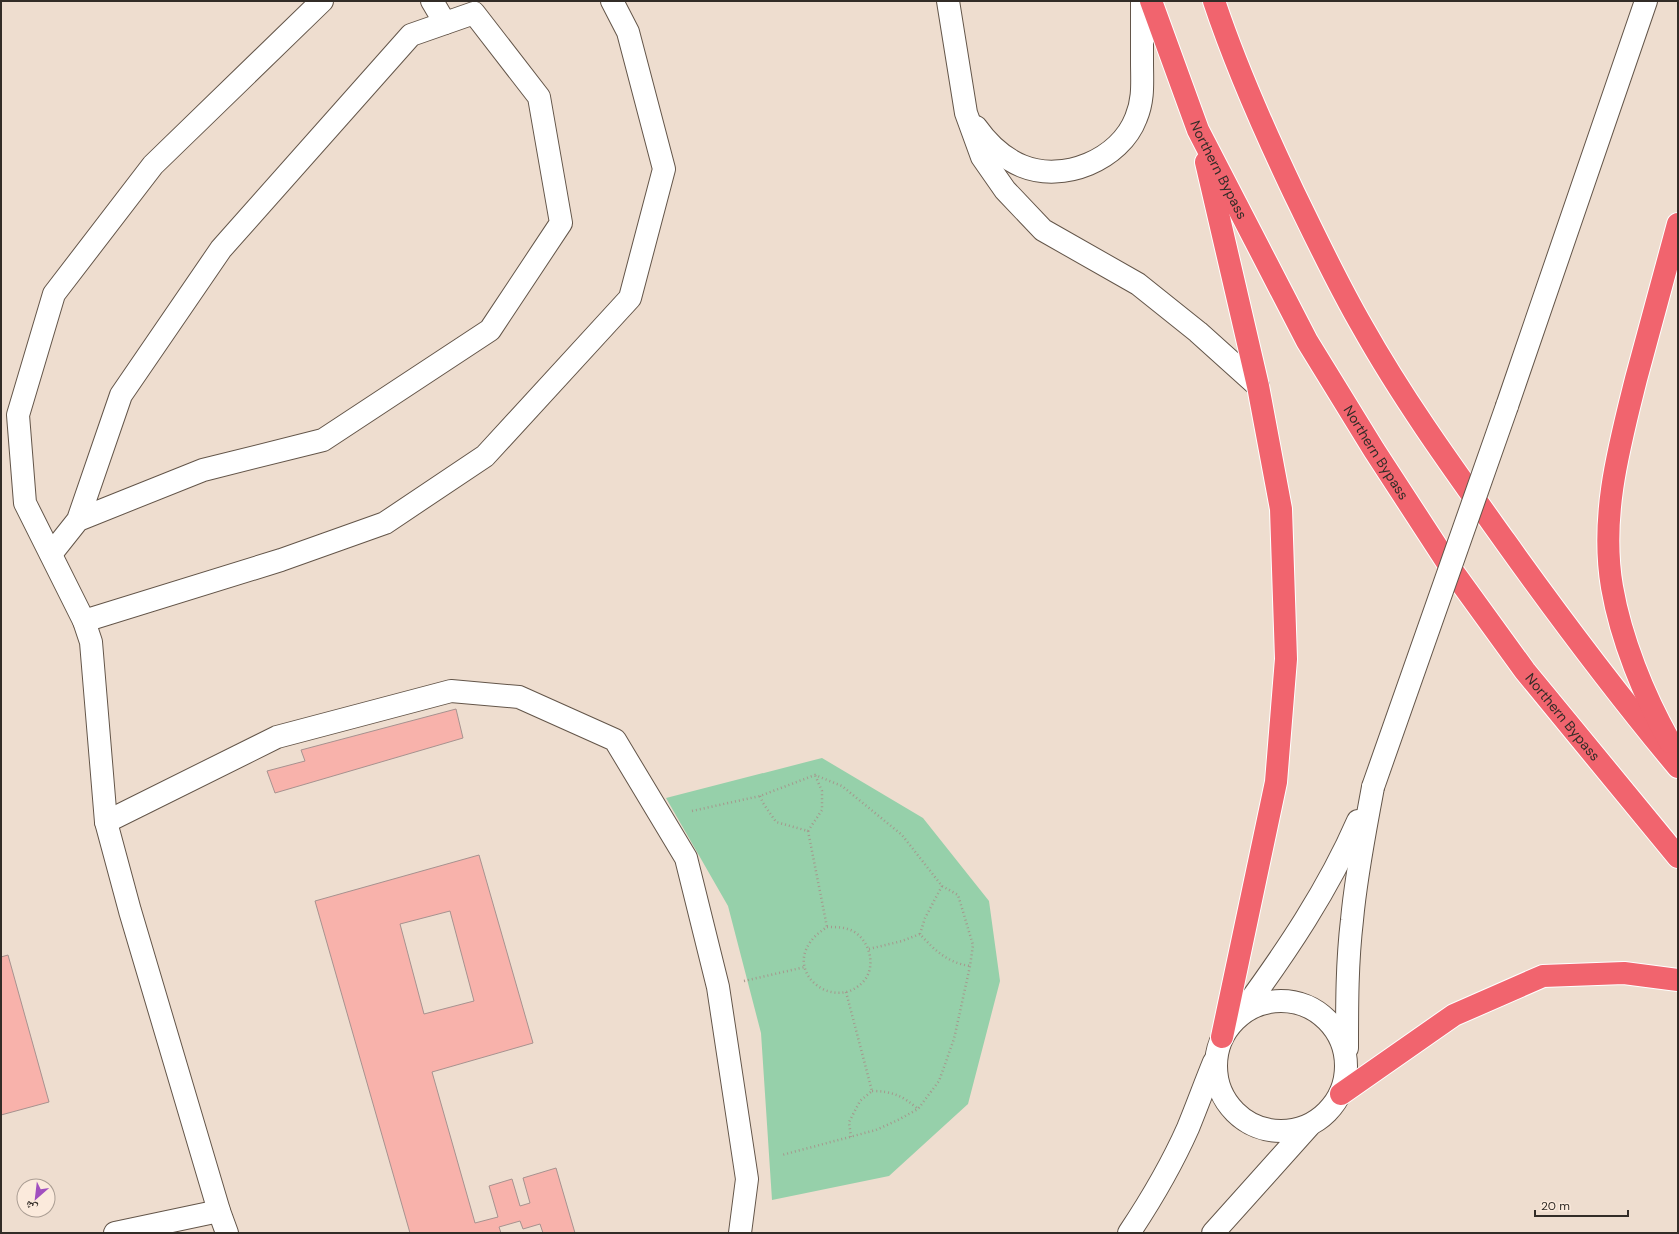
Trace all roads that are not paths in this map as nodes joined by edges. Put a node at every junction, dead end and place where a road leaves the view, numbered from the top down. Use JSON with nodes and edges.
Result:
{"nodes":[{"id":1,"x":322,"y":1,"type":"edge"},
{"id":2,"x":432,"y":1,"type":"edge"},
{"id":3,"x":612,"y":1,"type":"edge"},
{"id":4,"x":948,"y":1,"type":"edge"},
{"id":5,"x":1142,"y":1,"type":"edge"},
{"id":6,"x":1151,"y":1,"type":"edge"},
{"id":7,"x":1214,"y":1,"type":"edge"},
{"id":8,"x":1646,"y":1,"type":"edge"},
{"id":9,"x":446,"y":23,"type":"junction"},
{"id":10,"x":966,"y":113,"type":"junction"},
{"id":11,"x":1198,"y":130,"type":"junction"},
{"id":12,"x":1678,"y":224,"type":"edge"},
{"id":13,"x":1258,"y":386,"type":"junction"},
{"id":14,"x":78,"y":520,"type":"junction"},
{"id":15,"x":51,"y":554,"type":"junction"},
{"id":16,"x":84,"y":621,"type":"junction"},
{"id":17,"x":1678,"y":757,"type":"edge"},
{"id":18,"x":1678,"y":767,"type":"edge"},
{"id":19,"x":1373,"y":787,"type":"junction"},
{"id":20,"x":106,"y":822,"type":"junction"},
{"id":21,"x":1678,"y":857,"type":"edge"},
{"id":22,"x":1678,"y":980,"type":"edge"},
{"id":23,"x":1239,"y":1015,"type":"junction"},
{"id":24,"x":1222,"y":1037,"type":"junction"},
{"id":25,"x":1347,"y":1055,"type":"junction"},
{"id":26,"x":1215,"y":1059,"type":"junction"},
{"id":27,"x":1341,"y":1094,"type":"junction"},
{"id":28,"x":1309,"y":1126,"type":"junction"},
{"id":29,"x":219,"y":1211,"type":"junction"},
{"id":30,"x":115,"y":1233,"type":"edge"},
{"id":31,"x":227,"y":1233,"type":"edge"},
{"id":32,"x":740,"y":1233,"type":"edge"},
{"id":33,"x":1129,"y":1233,"type":"edge"},
{"id":34,"x":1213,"y":1233,"type":"edge"}],
"edges":[{"from":1,"to":15,"type":"street"},
{"from":2,"to":9,"type":"street"},
{"from":3,"to":16,"type":"street"},
{"from":4,"to":10,"type":"street"},
{"from":5,"to":10,"type":"street"},
{"from":6,"to":11,"type":"highway","name":"Northern Bypass"},
{"from":7,"to":18,"type":"highway"},
{"from":8,"to":19,"type":"street","bridge":true},
{"from":9,"to":14,"type":"street"},
{"from":9,"to":14,"type":"street"},
{"from":10,"to":13,"type":"street"},
{"from":11,"to":13,"type":"highway"},
{"from":11,"to":21,"type":"highway","name":"Northern Bypass"},
{"from":12,"to":17,"type":"highway"},
{"from":13,"to":24,"type":"highway"},
{"from":14,"to":15,"type":"street"},
{"from":15,"to":16,"type":"street"},
{"from":16,"to":20,"type":"street"},
{"from":19,"to":23,"type":"street"},
{"from":19,"to":25,"type":"street"},
{"from":20,"to":29,"type":"street"},
{"from":20,"to":32,"type":"street"},
{"from":22,"to":27,"type":"highway"},
{"from":23,"to":24,"type":"street"},
{"from":23,"to":25,"type":"street"},
{"from":24,"to":26,"type":"street"},
{"from":25,"to":27,"type":"street"},
{"from":26,"to":28,"type":"street"},
{"from":26,"to":33,"type":"street"},
{"from":27,"to":28,"type":"street"},
{"from":28,"to":34,"type":"street"},
{"from":29,"to":30,"type":"street"},
{"from":29,"to":31,"type":"street"}]}
